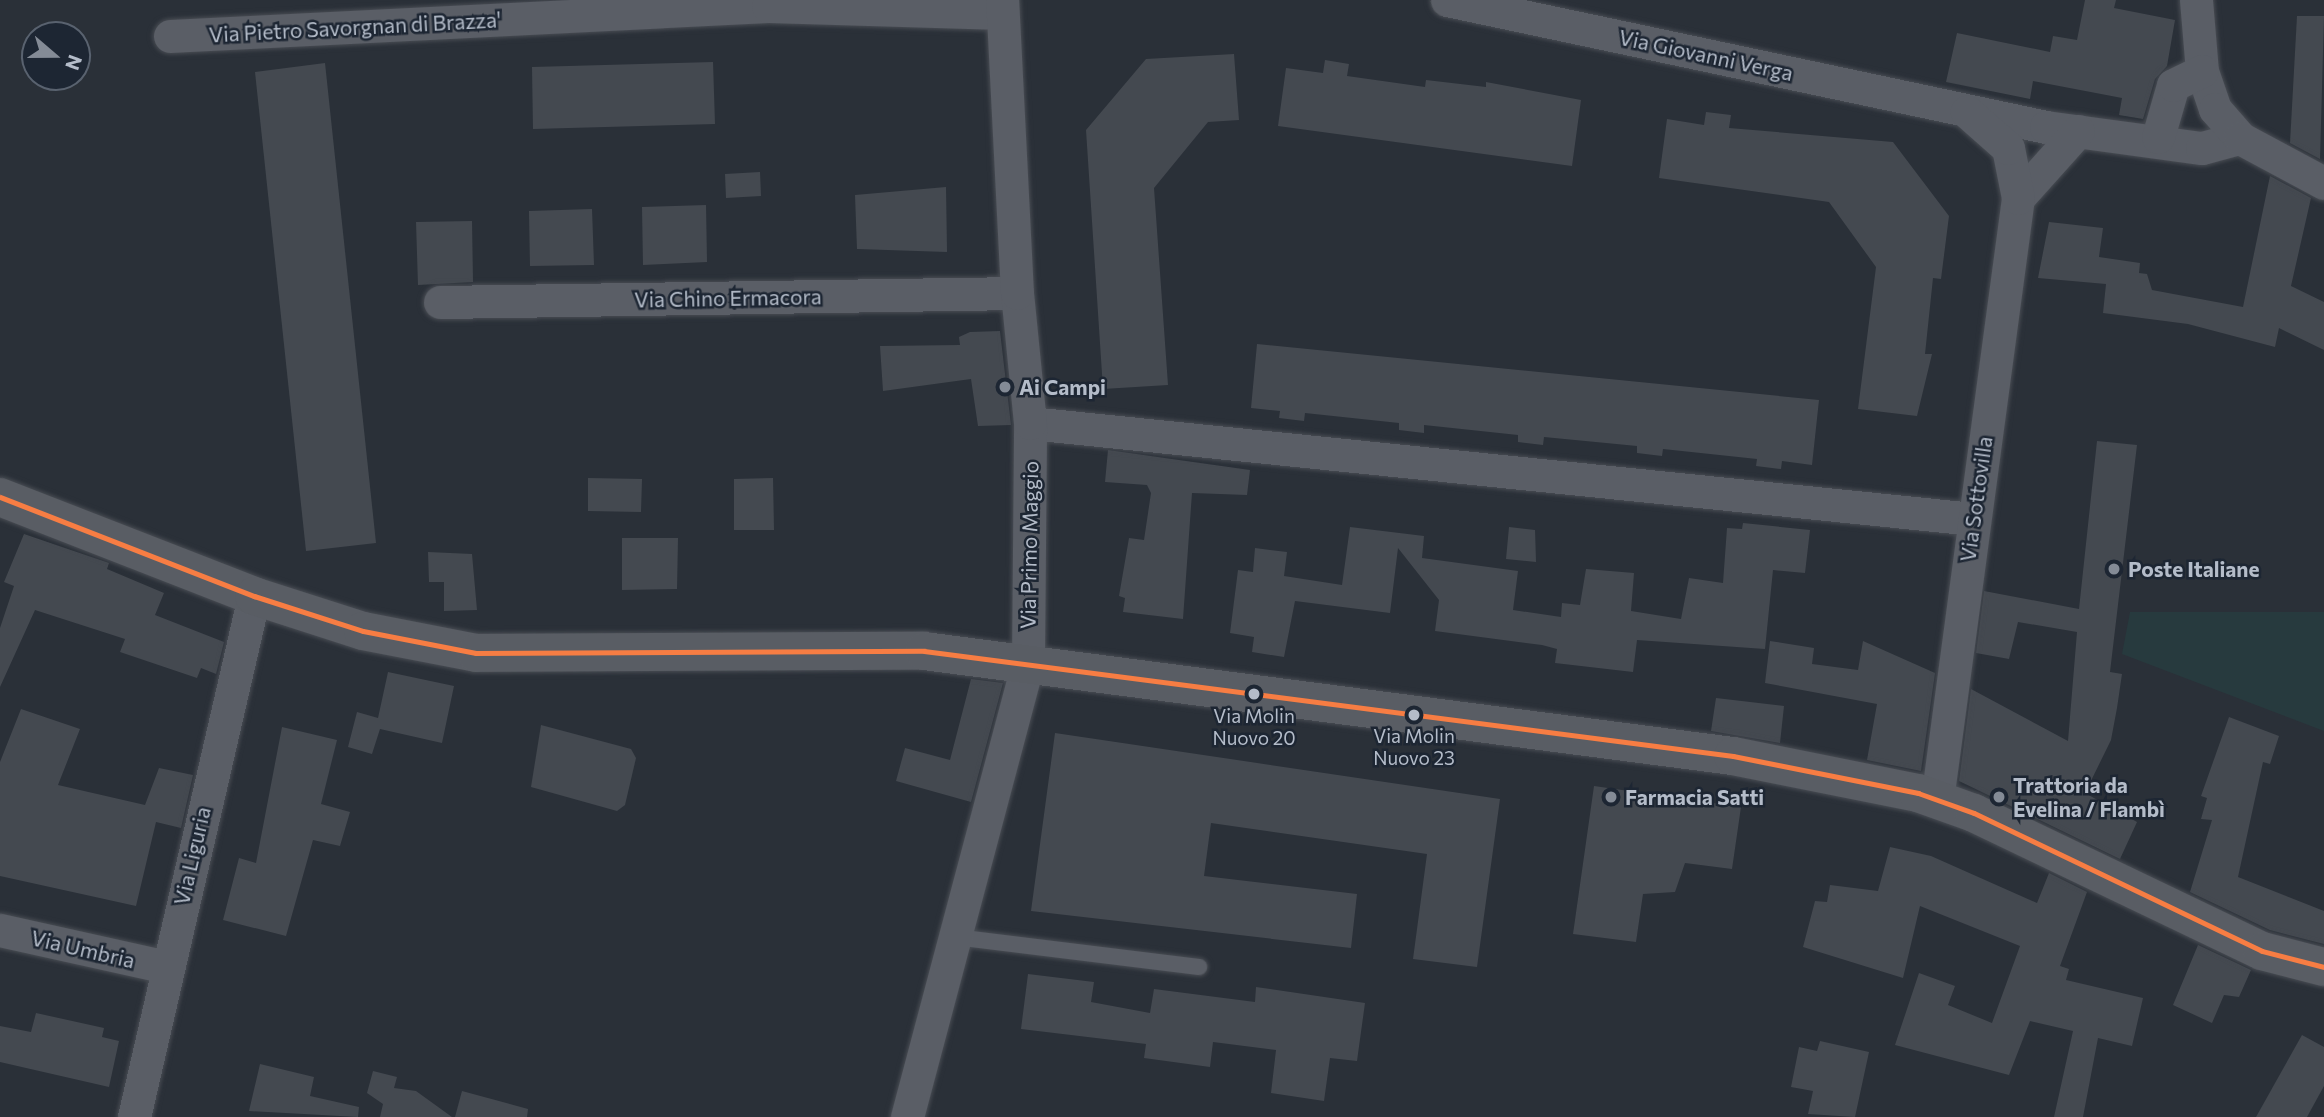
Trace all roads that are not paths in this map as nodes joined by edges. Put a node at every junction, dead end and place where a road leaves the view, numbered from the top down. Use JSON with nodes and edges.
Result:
{"nodes":[{"id":1,"x":1447,"y":0,"type":"edge"},
{"id":2,"x":2196,"y":0,"type":"edge"},
{"id":3,"x":1002,"y":7,"type":"edge"},
{"id":4,"x":170,"y":36,"type":"dead end"},
{"id":5,"x":2202,"y":71,"type":"junction"},
{"id":6,"x":1966,"y":110,"type":"junction"},
{"id":7,"x":2078,"y":131,"type":"junction"},
{"id":8,"x":2158,"y":137,"type":"junction"},
{"id":9,"x":2240,"y":138,"type":"junction"},
{"id":10,"x":2324,"y":183,"type":"edge"},
{"id":11,"x":2018,"y":198,"type":"junction"},
{"id":12,"x":1017,"y":293,"type":"junction"},
{"id":13,"x":440,"y":302,"type":"dead end"},
{"id":14,"x":1031,"y":423,"type":"junction"},
{"id":15,"x":0,"y":497,"type":"edge"},
{"id":16,"x":1973,"y":519,"type":"junction"},
{"id":17,"x":254,"y":596,"type":"junction"},
{"id":18,"x":1028,"y":663,"type":"junction"},
{"id":19,"x":1937,"y":800,"type":"junction"},
{"id":20,"x":0,"y":930,"type":"edge"},
{"id":21,"x":955,"y":937,"type":"junction"},
{"id":22,"x":167,"y":967,"type":"junction"},
{"id":23,"x":1199,"y":967,"type":"dead end"},
{"id":24,"x":2324,"y":967,"type":"edge"},
{"id":25,"x":134,"y":1117,"type":"edge"},
{"id":26,"x":907,"y":1117,"type":"edge"}],
"edges":[{"from":1,"to":6,"type":"street","name":"Via Giovanni Verga"},
{"from":2,"to":5,"type":"street"},
{"from":3,"to":4,"type":"street","name":"Via Pietro Savorgnan di Brazza'"},
{"from":3,"to":12,"type":"street","name":"Via Primo Maggio"},
{"from":5,"to":8,"type":"street"},
{"from":5,"to":9,"type":"street"},
{"from":6,"to":7,"type":"street"},
{"from":6,"to":11,"type":"street","name":"Via Sottovilla"},
{"from":7,"to":8,"type":"street"},
{"from":7,"to":11,"type":"street"},
{"from":8,"to":9,"type":"street"},
{"from":9,"to":10,"type":"street"},
{"from":11,"to":16,"type":"street","name":"Via Sottovilla"},
{"from":12,"to":13,"type":"street","name":"Via Chino Ermacora"},
{"from":12,"to":14,"type":"street","name":"Via Primo Maggio"},
{"from":14,"to":16,"type":"street"},
{"from":14,"to":18,"type":"street","name":"Via Primo Maggio"},
{"from":15,"to":17,"type":"main road"},
{"from":16,"to":19,"type":"street","name":"Via Sottovilla"},
{"from":17,"to":18,"type":"main road"},
{"from":17,"to":22,"type":"street","name":"Via Liguria"},
{"from":18,"to":19,"type":"main road"},
{"from":18,"to":21,"type":"street","name":"Via Primo Maggio"},
{"from":19,"to":24,"type":"main road"},
{"from":20,"to":22,"type":"street","name":"Via Umbria"},
{"from":21,"to":23,"type":"lane"},
{"from":21,"to":26,"type":"street","name":"Via Primo Maggio"},
{"from":22,"to":25,"type":"street","name":"Via Liguria"}]}
